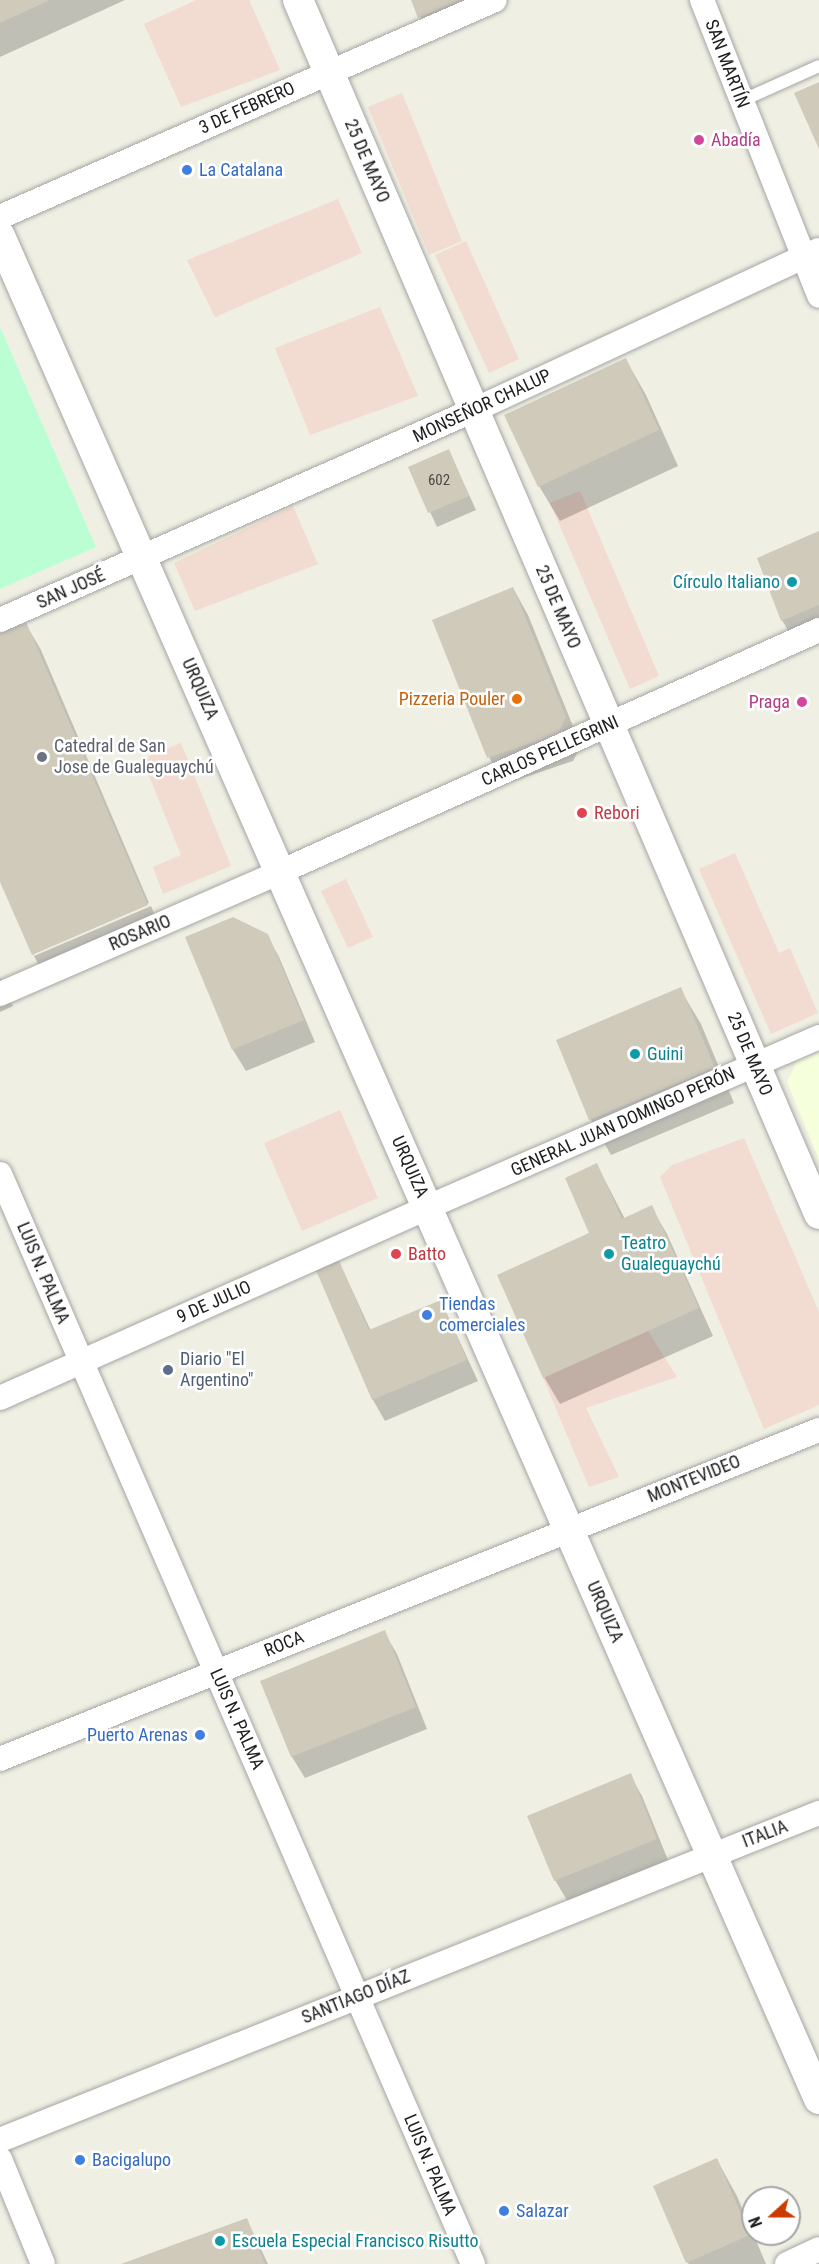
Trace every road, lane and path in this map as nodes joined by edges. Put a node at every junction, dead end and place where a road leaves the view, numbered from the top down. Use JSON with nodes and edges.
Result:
{"nodes":[{"id":1,"x":298,"y":0,"type":"edge"},
{"id":2,"x":495,"y":0,"type":"edge"},
{"id":3,"x":702,"y":0,"type":"edge"},
{"id":4,"x":819,"y":66,"type":"edge"},
{"id":5,"x":329,"y":73,"type":"junction"},
{"id":6,"x":741,"y":101,"type":"junction"},
{"id":7,"x":0,"y":217,"type":"edge"},
{"id":8,"x":0,"y":236,"type":"edge"},
{"id":9,"x":811,"y":254,"type":"edge"},
{"id":10,"x":819,"y":296,"type":"edge"},
{"id":11,"x":474,"y":410,"type":"junction"},
{"id":12,"x":142,"y":558,"type":"junction"},
{"id":13,"x":0,"y":620,"type":"edge"},
{"id":14,"x":819,"y":630,"type":"edge"},
{"id":15,"x":609,"y":725,"type":"junction"},
{"id":16,"x":280,"y":872,"type":"junction"},
{"id":17,"x":0,"y":994,"type":"edge"},
{"id":18,"x":819,"y":1037,"type":"edge"},
{"id":19,"x":754,"y":1065,"type":"junction"},
{"id":20,"x":0,"y":1174,"type":"edge"},
{"id":21,"x":428,"y":1207,"type":"junction"},
{"id":22,"x":819,"y":1214,"type":"edge"},
{"id":23,"x":81,"y":1361,"type":"junction"},
{"id":24,"x":0,"y":1398,"type":"edge"},
{"id":25,"x":819,"y":1430,"type":"edge"},
{"id":26,"x":569,"y":1529,"type":"junction"},
{"id":27,"x":216,"y":1672,"type":"junction"},
{"id":28,"x":0,"y":1759,"type":"edge"},
{"id":29,"x":819,"y":1813,"type":"edge"},
{"id":30,"x":712,"y":1855,"type":"junction"},
{"id":31,"x":357,"y":1996,"type":"junction"},
{"id":32,"x":819,"y":2099,"type":"edge"},
{"id":33,"x":0,"y":2140,"type":"edge"},
{"id":34,"x":0,"y":2159,"type":"edge"},
{"id":35,"x":819,"y":2250,"type":"edge"},
{"id":36,"x":43,"y":2264,"type":"edge"},
{"id":37,"x":473,"y":2264,"type":"edge"},
{"id":38,"x":787,"y":2264,"type":"edge"}],
"edges":[{"from":1,"to":5,"type":"street","name":"25 DE MAYO"},
{"from":2,"to":5,"type":"street","name":"3 DE FEBRERO"},
{"from":3,"to":6,"type":"street","name":"SAN MARTÍN"},
{"from":4,"to":6,"type":"lane"},
{"from":5,"to":7,"type":"street","name":"3 DE FEBRERO"},
{"from":5,"to":11,"type":"street","name":"25 DE MAYO"},
{"from":6,"to":9,"type":"street","name":"SAN MARTÍN"},
{"from":8,"to":12,"type":"street","name":"URQUIZA"},
{"from":9,"to":10,"type":"street","name":"SAN MARTÍN"},
{"from":9,"to":11,"type":"street","name":"MONSEÑOR CHALUP"},
{"from":11,"to":12,"type":"street","name":"MONSEÑOR CHALUP"},
{"from":11,"to":15,"type":"street","name":"25 DE MAYO"},
{"from":12,"to":13,"type":"street","name":"SAN JOSÉ"},
{"from":12,"to":16,"type":"street","name":"URQUIZA"},
{"from":14,"to":15,"type":"street","name":"CARLOS PELLEGRINI"},
{"from":15,"to":16,"type":"street","name":"CARLOS PELLEGRINI"},
{"from":15,"to":19,"type":"street","name":"25 DE MAYO"},
{"from":16,"to":17,"type":"street","name":"ROSARIO"},
{"from":16,"to":21,"type":"street","name":"URQUIZA"},
{"from":18,"to":19,"type":"street","name":"GENERAL JUAN DOMINGO PERÓN"},
{"from":19,"to":21,"type":"street","name":"GENERAL JUAN DOMINGO PERÓN"},
{"from":19,"to":22,"type":"street","name":"25 DE MAYO"},
{"from":20,"to":23,"type":"street","name":"LUIS N. PALMA"},
{"from":21,"to":23,"type":"street","name":"9 DE JULIO"},
{"from":21,"to":26,"type":"street","name":"URQUIZA"},
{"from":23,"to":24,"type":"street","name":"9 DE JULIO"},
{"from":23,"to":27,"type":"street","name":"LUIS N. PALMA"},
{"from":25,"to":26,"type":"street","name":"MONTEVIDEO"},
{"from":26,"to":27,"type":"street","name":"ROCA"},
{"from":26,"to":30,"type":"street","name":"URQUIZA"},
{"from":27,"to":28,"type":"street","name":"ROCA"},
{"from":27,"to":31,"type":"street","name":"LUIS N. PALMA"},
{"from":29,"to":30,"type":"street","name":"ITALIA"},
{"from":30,"to":31,"type":"street","name":"SANTIAGO DÍAZ"},
{"from":30,"to":32,"type":"street","name":"URQUIZA"},
{"from":31,"to":33,"type":"street","name":"SANTIAGO DÍAZ"},
{"from":31,"to":37,"type":"street","name":"LUIS N. PALMA"},
{"from":34,"to":36,"type":"street"},
{"from":35,"to":38,"type":"street"}]}
